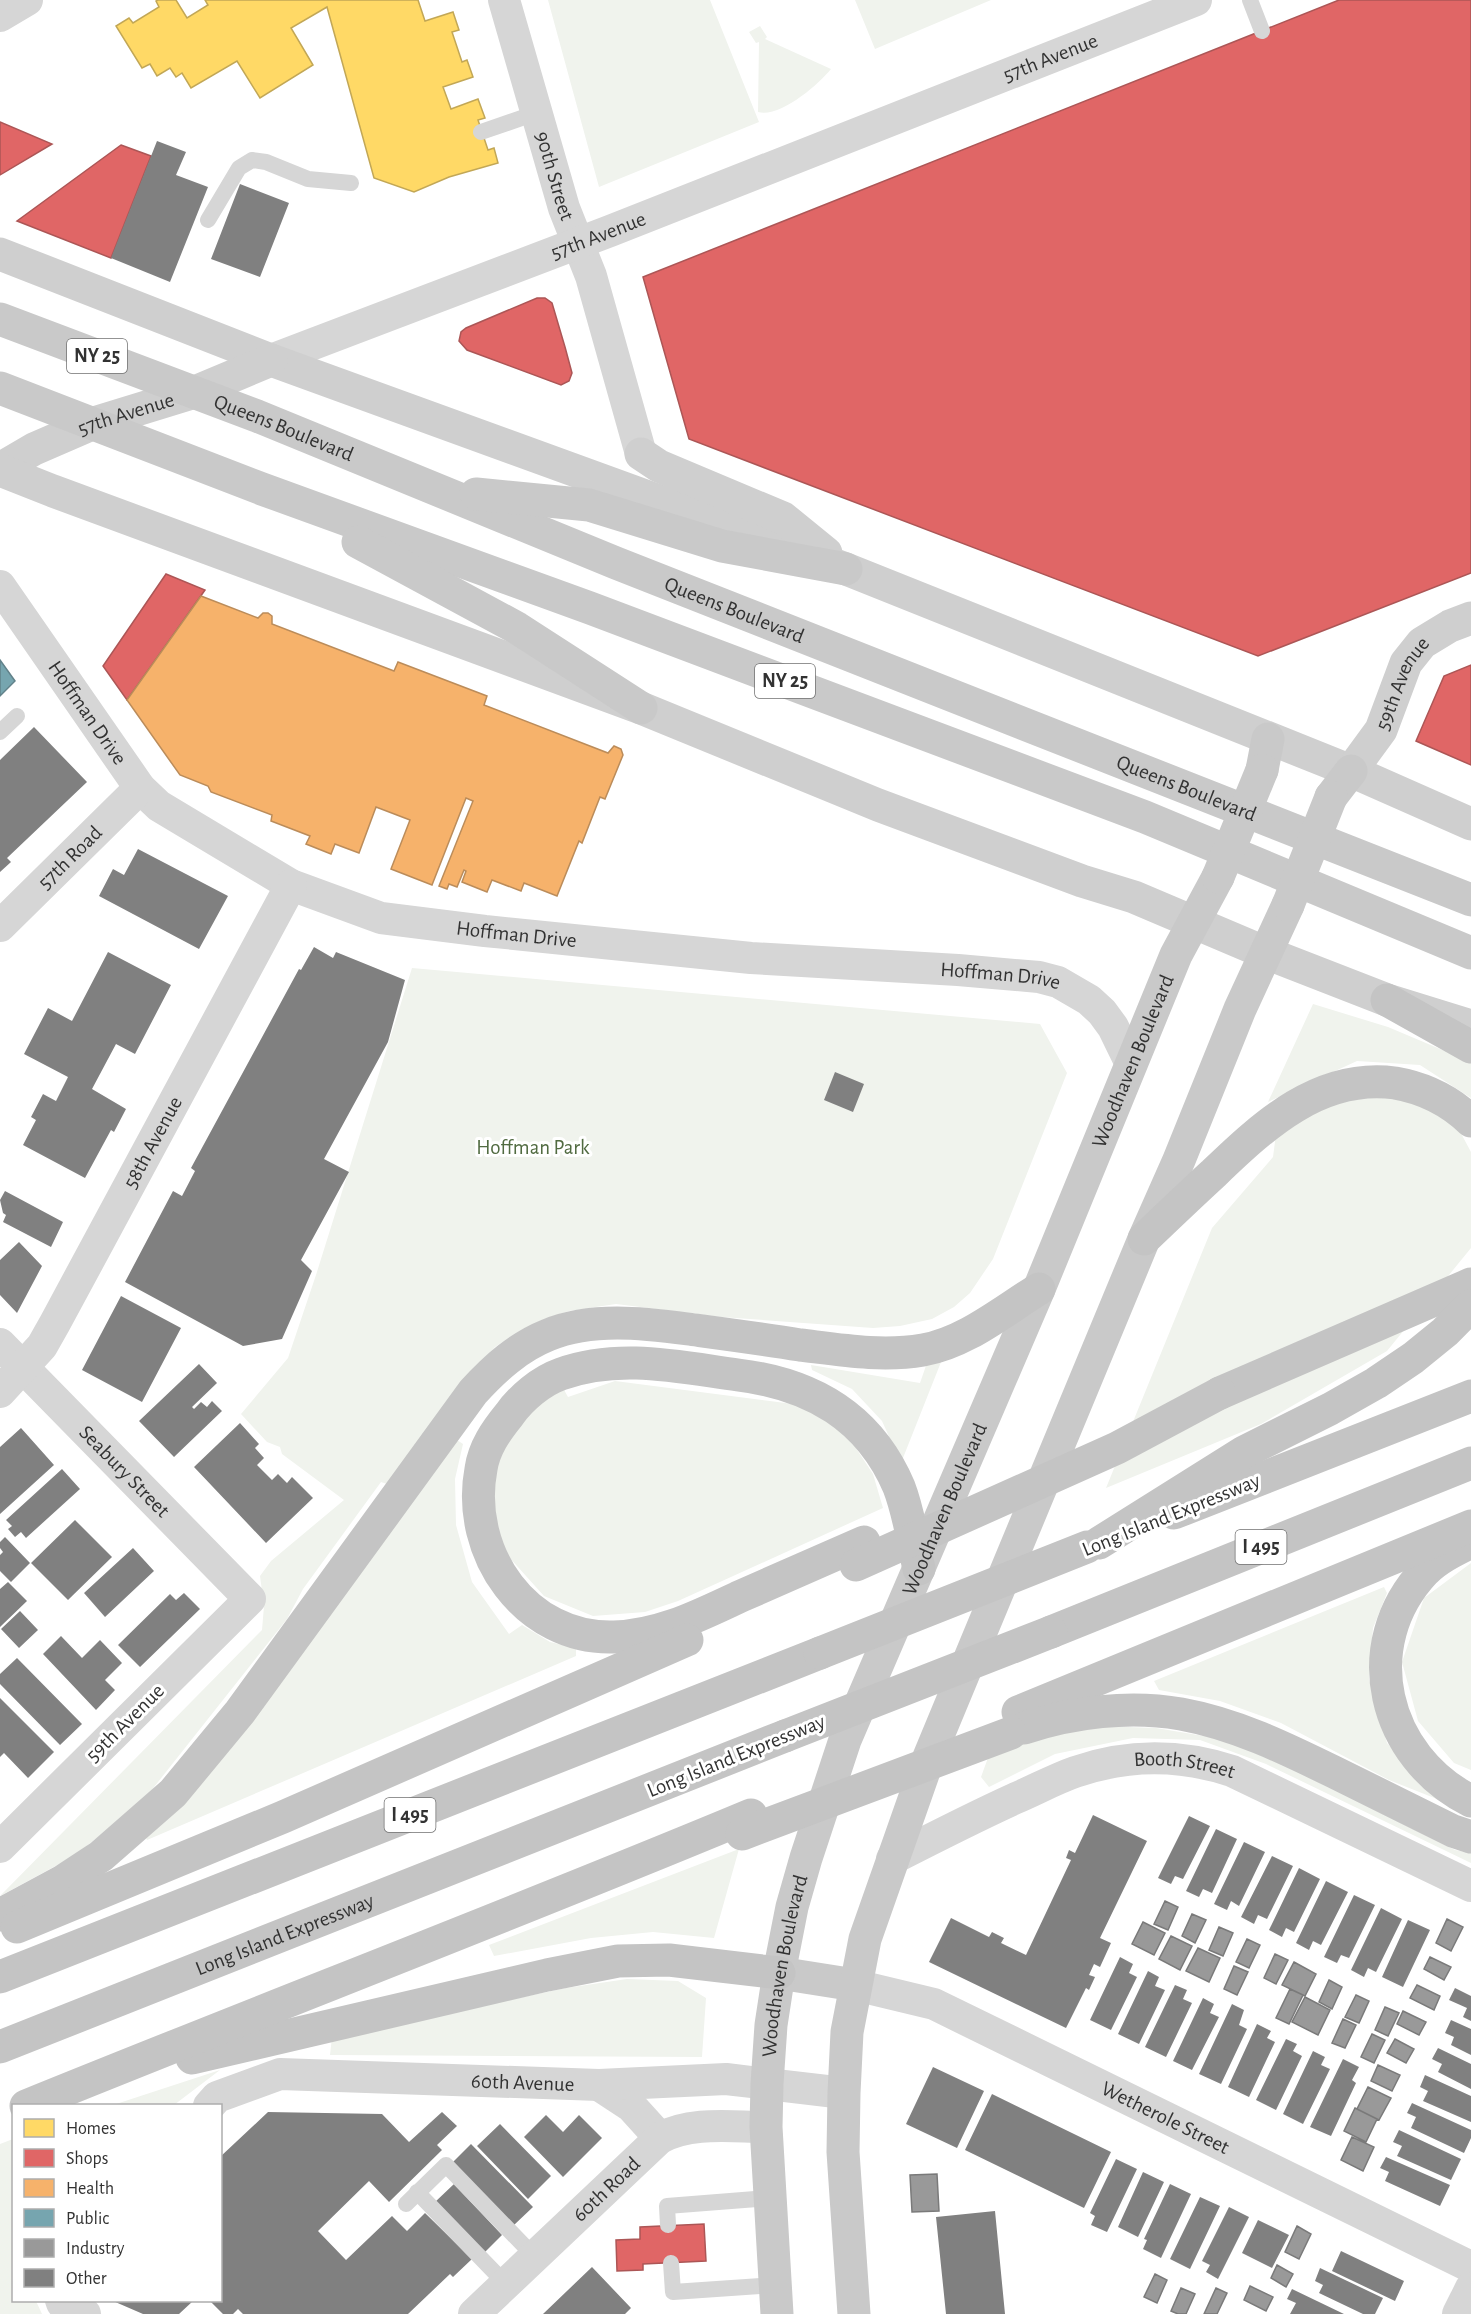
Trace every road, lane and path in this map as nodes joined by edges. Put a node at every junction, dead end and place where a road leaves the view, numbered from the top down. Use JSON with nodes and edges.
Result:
{"nodes":[{"id":1,"x":27,"y":0,"type":"edge"},
{"id":2,"x":504,"y":0,"type":"edge"},
{"id":3,"x":1196,"y":0,"type":"edge"},
{"id":4,"x":1250,"y":0,"type":"edge"},
{"id":5,"x":0,"y":16,"type":"edge"},
{"id":6,"x":1262,"y":31,"type":"dead end"},
{"id":7,"x":536,"y":113,"type":"junction"},
{"id":8,"x":481,"y":132,"type":"dead end"},
{"id":9,"x":351,"y":183,"type":"dead end"},
{"id":10,"x":208,"y":220,"type":"dead end"},
{"id":11,"x":578,"y":243,"type":"junction"},
{"id":12,"x":0,"y":254,"type":"edge"},
{"id":13,"x":0,"y":319,"type":"edge"},
{"id":14,"x":271,"y":360,"type":"junction"},
{"id":15,"x":0,"y":388,"type":"edge"},
{"id":16,"x":195,"y":392,"type":"junction"},
{"id":17,"x":94,"y":423,"type":"junction"},
{"id":18,"x":641,"y":454,"type":"joint"},
{"id":19,"x":0,"y":469,"type":"edge"},
{"id":20,"x":262,"y":489,"type":"junction"},
{"id":21,"x":442,"y":490,"type":"junction"},
{"id":22,"x":846,"y":569,"type":"junction"},
{"id":23,"x":0,"y":586,"type":"edge"},
{"id":24,"x":1471,"y":618,"type":"edge"},
{"id":25,"x":642,"y":708,"type":"junction"},
{"id":26,"x":17,"y":716,"type":"dead end"},
{"id":27,"x":0,"y":732,"type":"edge"},
{"id":28,"x":1265,"y":754,"type":"junction"},
{"id":29,"x":1351,"y":771,"type":"junction"},
{"id":30,"x":140,"y":788,"type":"junction"},
{"id":31,"x":1471,"y":824,"type":"edge"},
{"id":32,"x":291,"y":885,"type":"junction"},
{"id":33,"x":1471,"y":900,"type":"edge"},
{"id":34,"x":1194,"y":923,"type":"junction"},
{"id":35,"x":0,"y":926,"type":"edge"},
{"id":36,"x":1266,"y":953,"type":"junction"},
{"id":37,"x":1471,"y":953,"type":"edge"},
{"id":38,"x":1387,"y":1000,"type":"junction"},
{"id":39,"x":1471,"y":1026,"type":"edge"},
{"id":40,"x":1471,"y":1047,"type":"edge"},
{"id":41,"x":1131,"y":1064,"type":"junction"},
{"id":42,"x":1471,"y":1121,"type":"edge"},
{"id":43,"x":1144,"y":1239,"type":"junction"},
{"id":44,"x":1471,"y":1284,"type":"edge"},
{"id":45,"x":1039,"y":1289,"type":"junction"},
{"id":46,"x":1471,"y":1306,"type":"edge"},
{"id":47,"x":0,"y":1344,"type":"edge"},
{"id":48,"x":23,"y":1367,"type":"junction"},
{"id":49,"x":0,"y":1392,"type":"edge"},
{"id":50,"x":1471,"y":1396,"type":"edge"},
{"id":51,"x":1471,"y":1463,"type":"edge"},
{"id":52,"x":1471,"y":1526,"type":"edge"},
{"id":53,"x":1471,"y":1542,"type":"edge"},
{"id":54,"x":1093,"y":1545,"type":"junction"},
{"id":55,"x":860,"y":1554,"type":"junction"},
{"id":56,"x":919,"y":1569,"type":"junction"},
{"id":57,"x":250,"y":1599,"type":"joint"},
{"id":58,"x":1014,"y":1722,"type":"junction"},
{"id":59,"x":1471,"y":1801,"type":"edge"},
{"id":60,"x":1471,"y":1837,"type":"edge"},
{"id":61,"x":0,"y":1846,"type":"edge"},
{"id":62,"x":892,"y":1859,"type":"junction"},
{"id":63,"x":1471,"y":1886,"type":"edge"},
{"id":64,"x":0,"y":1915,"type":"edge"},
{"id":65,"x":0,"y":1934,"type":"edge"},
{"id":66,"x":779,"y":1973,"type":"junction"},
{"id":67,"x":0,"y":1977,"type":"edge"},
{"id":68,"x":855,"y":1985,"type":"junction"},
{"id":69,"x":0,"y":2047,"type":"edge"},
{"id":70,"x":767,"y":2084,"type":"junction"},
{"id":71,"x":599,"y":2085,"type":"junction"},
{"id":72,"x":61,"y":2091,"type":"junction"},
{"id":73,"x":843,"y":2093,"type":"junction"},
{"id":74,"x":31,"y":2104,"type":"edge"},
{"id":75,"x":211,"y":2104,"type":"edge"},
{"id":76,"x":766,"y":2127,"type":"junction"},
{"id":77,"x":660,"y":2138,"type":"junction"},
{"id":78,"x":769,"y":2198,"type":"junction"},
{"id":79,"x":668,"y":2225,"type":"dead end"},
{"id":80,"x":535,"y":2257,"type":"junction"},
{"id":81,"x":671,"y":2263,"type":"dead end"},
{"id":82,"x":1471,"y":2267,"type":"edge"},
{"id":83,"x":506,"y":2284,"type":"junction"},
{"id":84,"x":1471,"y":2288,"type":"edge"},
{"id":85,"x":776,"y":2299,"type":"edge"},
{"id":86,"x":474,"y":2314,"type":"edge"},
{"id":87,"x":854,"y":2314,"type":"edge"},
{"id":88,"x":1458,"y":2314,"type":"edge"}],
"edges":[{"from":1,"to":5,"type":"street"},
{"from":2,"to":7,"type":"street","name":"90th Street"},
{"from":3,"to":11,"type":"street","name":"57th Avenue"},
{"from":4,"to":6,"type":"lane"},
{"from":7,"to":8,"type":"lane"},
{"from":7,"to":11,"type":"street","name":"90th Street"},
{"from":9,"to":10,"type":"lane"},
{"from":11,"to":14,"type":"street","name":"57th Avenue"},
{"from":11,"to":18,"type":"street","name":"90th Street"},
{"from":12,"to":14,"type":"street"},
{"from":13,"to":16,"type":"main road","name":"Queens Boulevard","number":"NY 25"},
{"from":14,"to":16,"type":"street","name":"57th Avenue"},
{"from":14,"to":22,"type":"street"},
{"from":15,"to":17,"type":"main road","name":"Queens Boulevard","number":"NY 25"},
{"from":16,"to":17,"type":"street","name":"57th Avenue"},
{"from":16,"to":21,"type":"main road","name":"Queens Boulevard","number":"NY 25"},
{"from":17,"to":19,"type":"street","name":"57th Avenue"},
{"from":17,"to":20,"type":"main road","name":"Queens Boulevard","number":"NY 25"},
{"from":18,"to":22,"type":"street"},
{"from":19,"to":25,"type":"street"},
{"from":20,"to":25,"type":"main road"},
{"from":20,"to":37,"type":"main road","name":"Queens Boulevard","number":"NY 25"},
{"from":21,"to":22,"type":"main road"},
{"from":21,"to":33,"type":"main road","name":"Queens Boulevard","number":"NY 25"},
{"from":22,"to":28,"type":"street"},
{"from":23,"to":30,"type":"street","name":"Hoffman Drive"},
{"from":24,"to":29,"type":"street","name":"59th Avenue"},
{"from":25,"to":34,"type":"street"},
{"from":26,"to":27,"type":"lane"},
{"from":28,"to":29,"type":"street"},
{"from":28,"to":34,"type":"main road","name":"Woodhaven Boulevard","bridge":true},
{"from":29,"to":31,"type":"street"},
{"from":29,"to":36,"type":"main road","bridge":true},
{"from":30,"to":32,"type":"street","name":"Hoffman Drive"},
{"from":30,"to":35,"type":"street","name":"57th Road"},
{"from":32,"to":41,"type":"street","name":"Hoffman Drive"},
{"from":32,"to":48,"type":"street","name":"58th Avenue"},
{"from":34,"to":36,"type":"street"},
{"from":34,"to":41,"type":"main road","name":"Woodhaven Boulevard"},
{"from":36,"to":38,"type":"street"},
{"from":36,"to":43,"type":"main road"},
{"from":38,"to":39,"type":"street"},
{"from":38,"to":40,"type":"highway"},
{"from":41,"to":45,"type":"main road","name":"Woodhaven Boulevard"},
{"from":42,"to":43,"type":"highway"},
{"from":43,"to":62,"type":"main road"},
{"from":44,"to":55,"type":"highway","bridge":true},
{"from":45,"to":56,"type":"main road","name":"Woodhaven Boulevard"},
{"from":45,"to":64,"type":"highway"},
{"from":46,"to":54,"type":"highway"},
{"from":47,"to":48,"type":"street","name":"Seabury Street"},
{"from":48,"to":49,"type":"street","name":"58th Avenue"},
{"from":48,"to":57,"type":"street","name":"Seabury Street"},
{"from":50,"to":54,"type":"highway","name":"Long Island Expressway","number":"I 495"},
{"from":51,"to":69,"type":"highway","name":"Long Island Expressway","number":"I 495","bridge":true},
{"from":52,"to":58,"type":"highway"},
{"from":53,"to":59,"type":"highway"},
{"from":54,"to":67,"type":"highway","name":"Long Island Expressway","number":"I 495","bridge":true},
{"from":55,"to":56,"type":"highway"},
{"from":55,"to":65,"type":"highway"},
{"from":56,"to":66,"type":"main road","name":"Woodhaven Boulevard"},
{"from":57,"to":61,"type":"street","name":"59th Avenue"},
{"from":58,"to":60,"type":"highway"},
{"from":58,"to":72,"type":"highway","bridge":true},
{"from":62,"to":63,"type":"street","name":"Booth Street"},
{"from":62,"to":68,"type":"main road"},
{"from":66,"to":68,"type":"main road"},
{"from":66,"to":70,"type":"main road","name":"Woodhaven Boulevard"},
{"from":66,"to":72,"type":"highway"},
{"from":68,"to":73,"type":"main road"},
{"from":68,"to":82,"type":"street","name":"Wetherole Street"},
{"from":70,"to":71,"type":"street","name":"60th Avenue"},
{"from":70,"to":73,"type":"street","name":"60th Avenue"},
{"from":70,"to":76,"type":"main road","name":"Woodhaven Boulevard"},
{"from":71,"to":75,"type":"street","name":"60th Avenue"},
{"from":71,"to":77,"type":"street"},
{"from":72,"to":74,"type":"highway"},
{"from":73,"to":87,"type":"main road"},
{"from":76,"to":77,"type":"street","name":"60th Road"},
{"from":76,"to":78,"type":"main road","name":"Woodhaven Boulevard"},
{"from":77,"to":80,"type":"street","name":"60th Road"},
{"from":78,"to":79,"type":"lane"},
{"from":78,"to":85,"type":"main road","name":"Woodhaven Boulevard"},
{"from":80,"to":83,"type":"street","name":"60th Road"},
{"from":80,"to":83,"type":"lane"},
{"from":81,"to":85,"type":"lane"},
{"from":83,"to":86,"type":"street","name":"60th Road"},
{"from":84,"to":88,"type":"street"}]}
